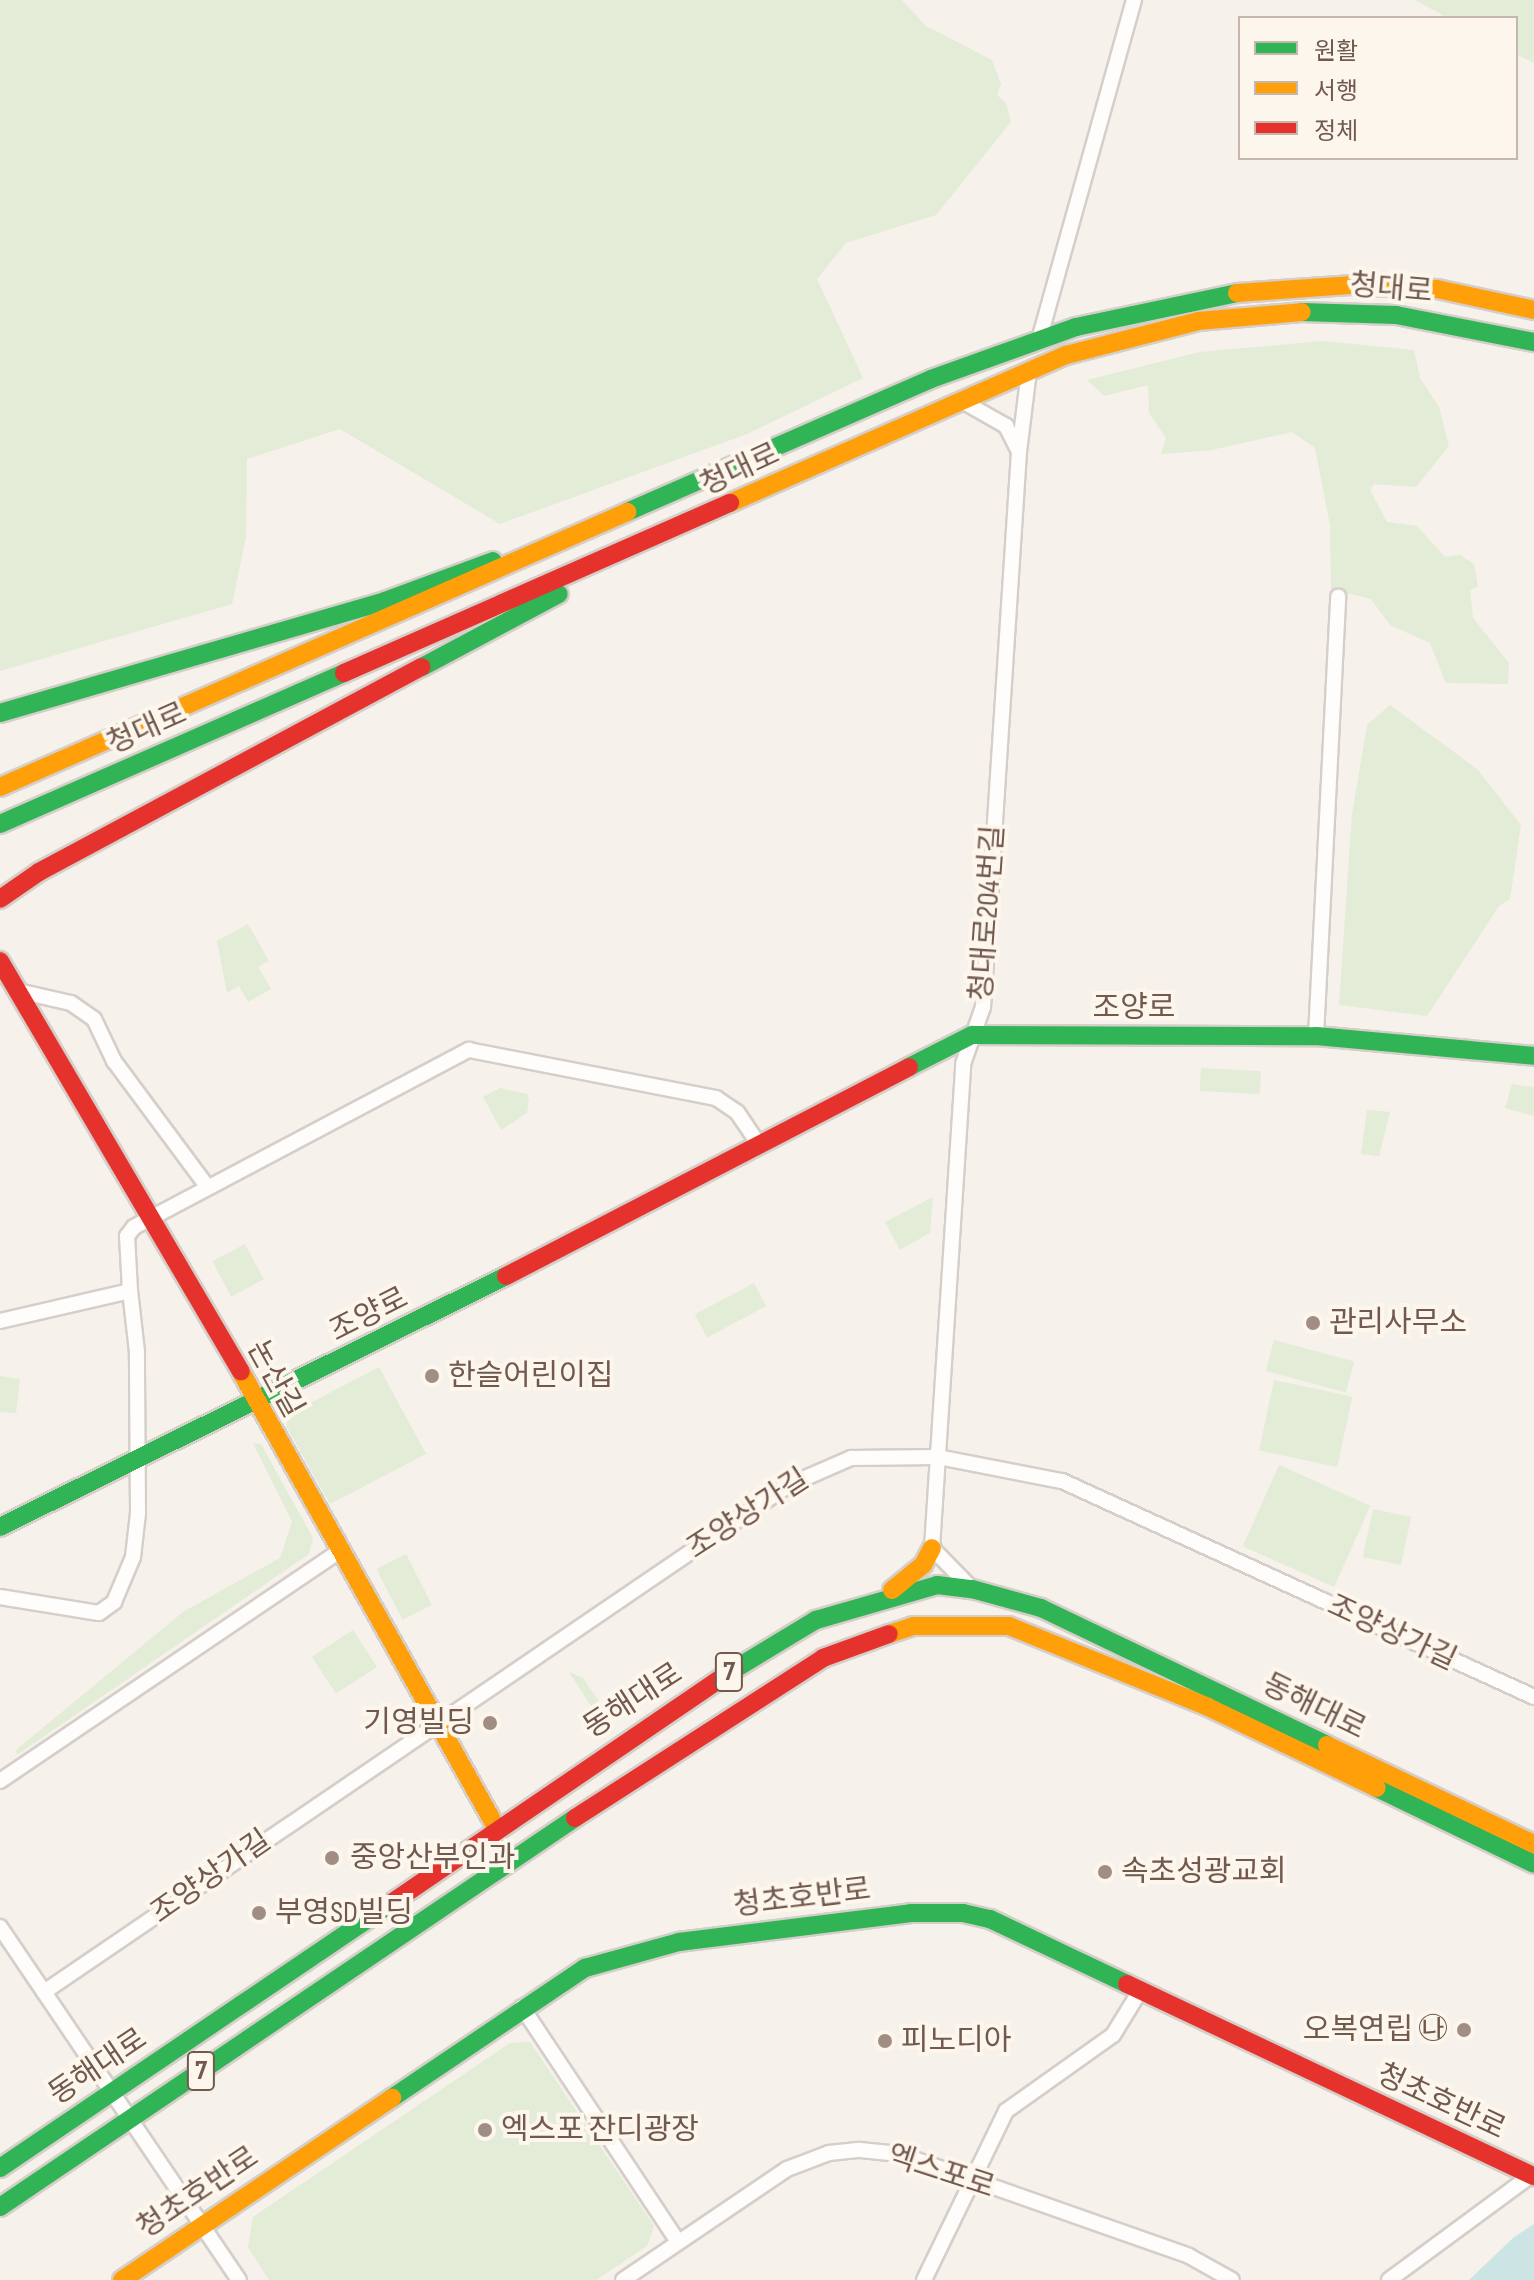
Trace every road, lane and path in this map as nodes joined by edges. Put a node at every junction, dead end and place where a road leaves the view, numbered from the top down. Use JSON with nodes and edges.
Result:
{"nodes":[{"id":1,"x":1134,"y":0,"type":"edge"},
{"id":2,"x":1350,"y":285,"type":"junction"},
{"id":3,"x":1534,"y":310,"type":"edge"},
{"id":4,"x":1348,"y":312,"type":"junction"},
{"id":5,"x":1039,"y":340,"type":"junction"},
{"id":6,"x":1534,"y":342,"type":"edge"},
{"id":7,"x":1029,"y":371,"type":"junction"},
{"id":8,"x":962,"y":401,"type":"junction"},
{"id":9,"x":1019,"y":452,"type":"junction"},
{"id":10,"x":661,"y":499,"type":"junction"},
{"id":11,"x":679,"y":529,"type":"junction"},
{"id":12,"x":1338,"y":597,"type":"dead end"},
{"id":13,"x":0,"y":713,"type":"edge"},
{"id":14,"x":0,"y":787,"type":"edge"},
{"id":15,"x":0,"y":824,"type":"edge"},
{"id":16,"x":0,"y":899,"type":"edge"},
{"id":17,"x":0,"y":961,"type":"edge"},
{"id":18,"x":18,"y":991,"type":"junction"},
{"id":19,"x":972,"y":1035,"type":"junction"},
{"id":20,"x":1316,"y":1036,"type":"junction"},
{"id":21,"x":1534,"y":1056,"type":"edge"},
{"id":22,"x":759,"y":1145,"type":"junction"},
{"id":23,"x":207,"y":1186,"type":"junction"},
{"id":24,"x":153,"y":1215,"type":"junction"},
{"id":25,"x":130,"y":1291,"type":"junction"},
{"id":26,"x":0,"y":1321,"type":"edge"},
{"id":27,"x":256,"y":1404,"type":"junction"},
{"id":28,"x":938,"y":1457,"type":"junction"},
{"id":29,"x":134,"y":1464,"type":"junction"},
{"id":30,"x":0,"y":1527,"type":"edge"},
{"id":31,"x":932,"y":1548,"type":"junction"},
{"id":32,"x":341,"y":1550,"type":"junction"},
{"id":33,"x":972,"y":1589,"type":"junction"},
{"id":34,"x":883,"y":1596,"type":"junction"},
{"id":35,"x":0,"y":1597,"type":"edge"},
{"id":36,"x":1534,"y":1697,"type":"edge"},
{"id":37,"x":437,"y":1722,"type":"junction"},
{"id":38,"x":0,"y":1781,"type":"edge"},
{"id":39,"x":496,"y":1827,"type":"junction"},
{"id":40,"x":1534,"y":1844,"type":"edge"},
{"id":41,"x":1534,"y":1864,"type":"edge"},
{"id":42,"x":0,"y":1927,"type":"edge"},
{"id":43,"x":1140,"y":1991,"type":"junction"},
{"id":44,"x":44,"y":1992,"type":"junction"},
{"id":45,"x":522,"y":2007,"type":"junction"},
{"id":46,"x":112,"y":2091,"type":"junction"},
{"id":47,"x":131,"y":2118,"type":"junction"},
{"id":48,"x":0,"y":2168,"type":"edge"},
{"id":49,"x":1533,"y":2175,"type":"edge"},
{"id":50,"x":970,"y":2179,"type":"junction"},
{"id":51,"x":0,"y":2207,"type":"edge"},
{"id":52,"x":202,"y":2224,"type":"junction"},
{"id":53,"x":678,"y":2242,"type":"junction"},
{"id":54,"x":122,"y":2280,"type":"edge"},
{"id":55,"x":239,"y":2280,"type":"edge"},
{"id":56,"x":623,"y":2280,"type":"edge"},
{"id":57,"x":924,"y":2280,"type":"edge"},
{"id":58,"x":1232,"y":2280,"type":"edge"},
{"id":59,"x":1389,"y":2280,"type":"edge"}],
"edges":[{"from":1,"to":5,"type":"street"},
{"from":2,"to":3,"type":"street","name":"청대로"},
{"from":2,"to":4,"type":"street"},
{"from":2,"to":5,"type":"street","name":"청대로"},
{"from":4,"to":6,"type":"street","name":"청대로"},
{"from":4,"to":7,"type":"street","name":"청대로"},
{"from":5,"to":7,"type":"street"},
{"from":5,"to":10,"type":"street","name":"청대로"},
{"from":7,"to":8,"type":"street","name":"청대로"},
{"from":7,"to":9,"type":"street","name":"청대로204번길"},
{"from":8,"to":9,"type":"street"},
{"from":8,"to":11,"type":"street","name":"청대로"},
{"from":9,"to":19,"type":"street","name":"청대로204번길"},
{"from":10,"to":13,"type":"street"},
{"from":10,"to":14,"type":"street","name":"청대로"},
{"from":11,"to":15,"type":"street","name":"청대로"},
{"from":11,"to":16,"type":"street"},
{"from":12,"to":20,"type":"street"},
{"from":17,"to":18,"type":"street","name":"논산길"},
{"from":18,"to":23,"type":"street"},
{"from":18,"to":24,"type":"street","name":"논산길"},
{"from":19,"to":20,"type":"street","name":"조양로"},
{"from":19,"to":22,"type":"street","name":"조양로"},
{"from":19,"to":28,"type":"street","name":"청대로204번길"},
{"from":20,"to":21,"type":"street","name":"조양로"},
{"from":22,"to":23,"type":"street"},
{"from":22,"to":27,"type":"street","name":"조양로"},
{"from":23,"to":24,"type":"street"},
{"from":24,"to":25,"type":"street"},
{"from":24,"to":27,"type":"street","name":"논산길"},
{"from":25,"to":26,"type":"street"},
{"from":25,"to":29,"type":"street"},
{"from":27,"to":29,"type":"street","name":"조양로"},
{"from":27,"to":32,"type":"street","name":"논산길"},
{"from":28,"to":31,"type":"street","name":"청대로204번길"},
{"from":28,"to":36,"type":"street","name":"조양상가길"},
{"from":28,"to":37,"type":"street","name":"조양상가길"},
{"from":29,"to":30,"type":"street","name":"조양로"},
{"from":29,"to":35,"type":"street"},
{"from":31,"to":33,"type":"street"},
{"from":31,"to":34,"type":"street"},
{"from":32,"to":37,"type":"street","name":"논산길"},
{"from":32,"to":38,"type":"street"},
{"from":33,"to":34,"type":"street","name":"동해대로","number":"7"},
{"from":33,"to":40,"type":"street","name":"동해대로","number":"7"},
{"from":34,"to":39,"type":"street","name":"동해대로","number":"7"},
{"from":37,"to":39,"type":"street","name":"논산길"},
{"from":37,"to":44,"type":"street","name":"조양상가길"},
{"from":39,"to":46,"type":"street","name":"동해대로","number":"7"},
{"from":41,"to":47,"type":"street","name":"동해대로","number":"7"},
{"from":42,"to":44,"type":"street"},
{"from":43,"to":45,"type":"street","name":"청초호반로"},
{"from":43,"to":49,"type":"street","name":"청초호반로"},
{"from":43,"to":50,"type":"street"},
{"from":44,"to":46,"type":"street"},
{"from":45,"to":52,"type":"street","name":"청초호반로"},
{"from":45,"to":53,"type":"street"},
{"from":46,"to":47,"type":"street"},
{"from":46,"to":48,"type":"street","name":"동해대로","number":"7"},
{"from":47,"to":51,"type":"street","name":"동해대로","number":"7"},
{"from":47,"to":52,"type":"street"},
{"from":49,"to":59,"type":"street"},
{"from":50,"to":53,"type":"street","name":"엑스포로"},
{"from":50,"to":57,"type":"street"},
{"from":50,"to":58,"type":"street","name":"엑스포로"},
{"from":52,"to":54,"type":"street","name":"청초호반로"},
{"from":52,"to":55,"type":"street"},
{"from":53,"to":56,"type":"street","name":"엑스포로"}]}
